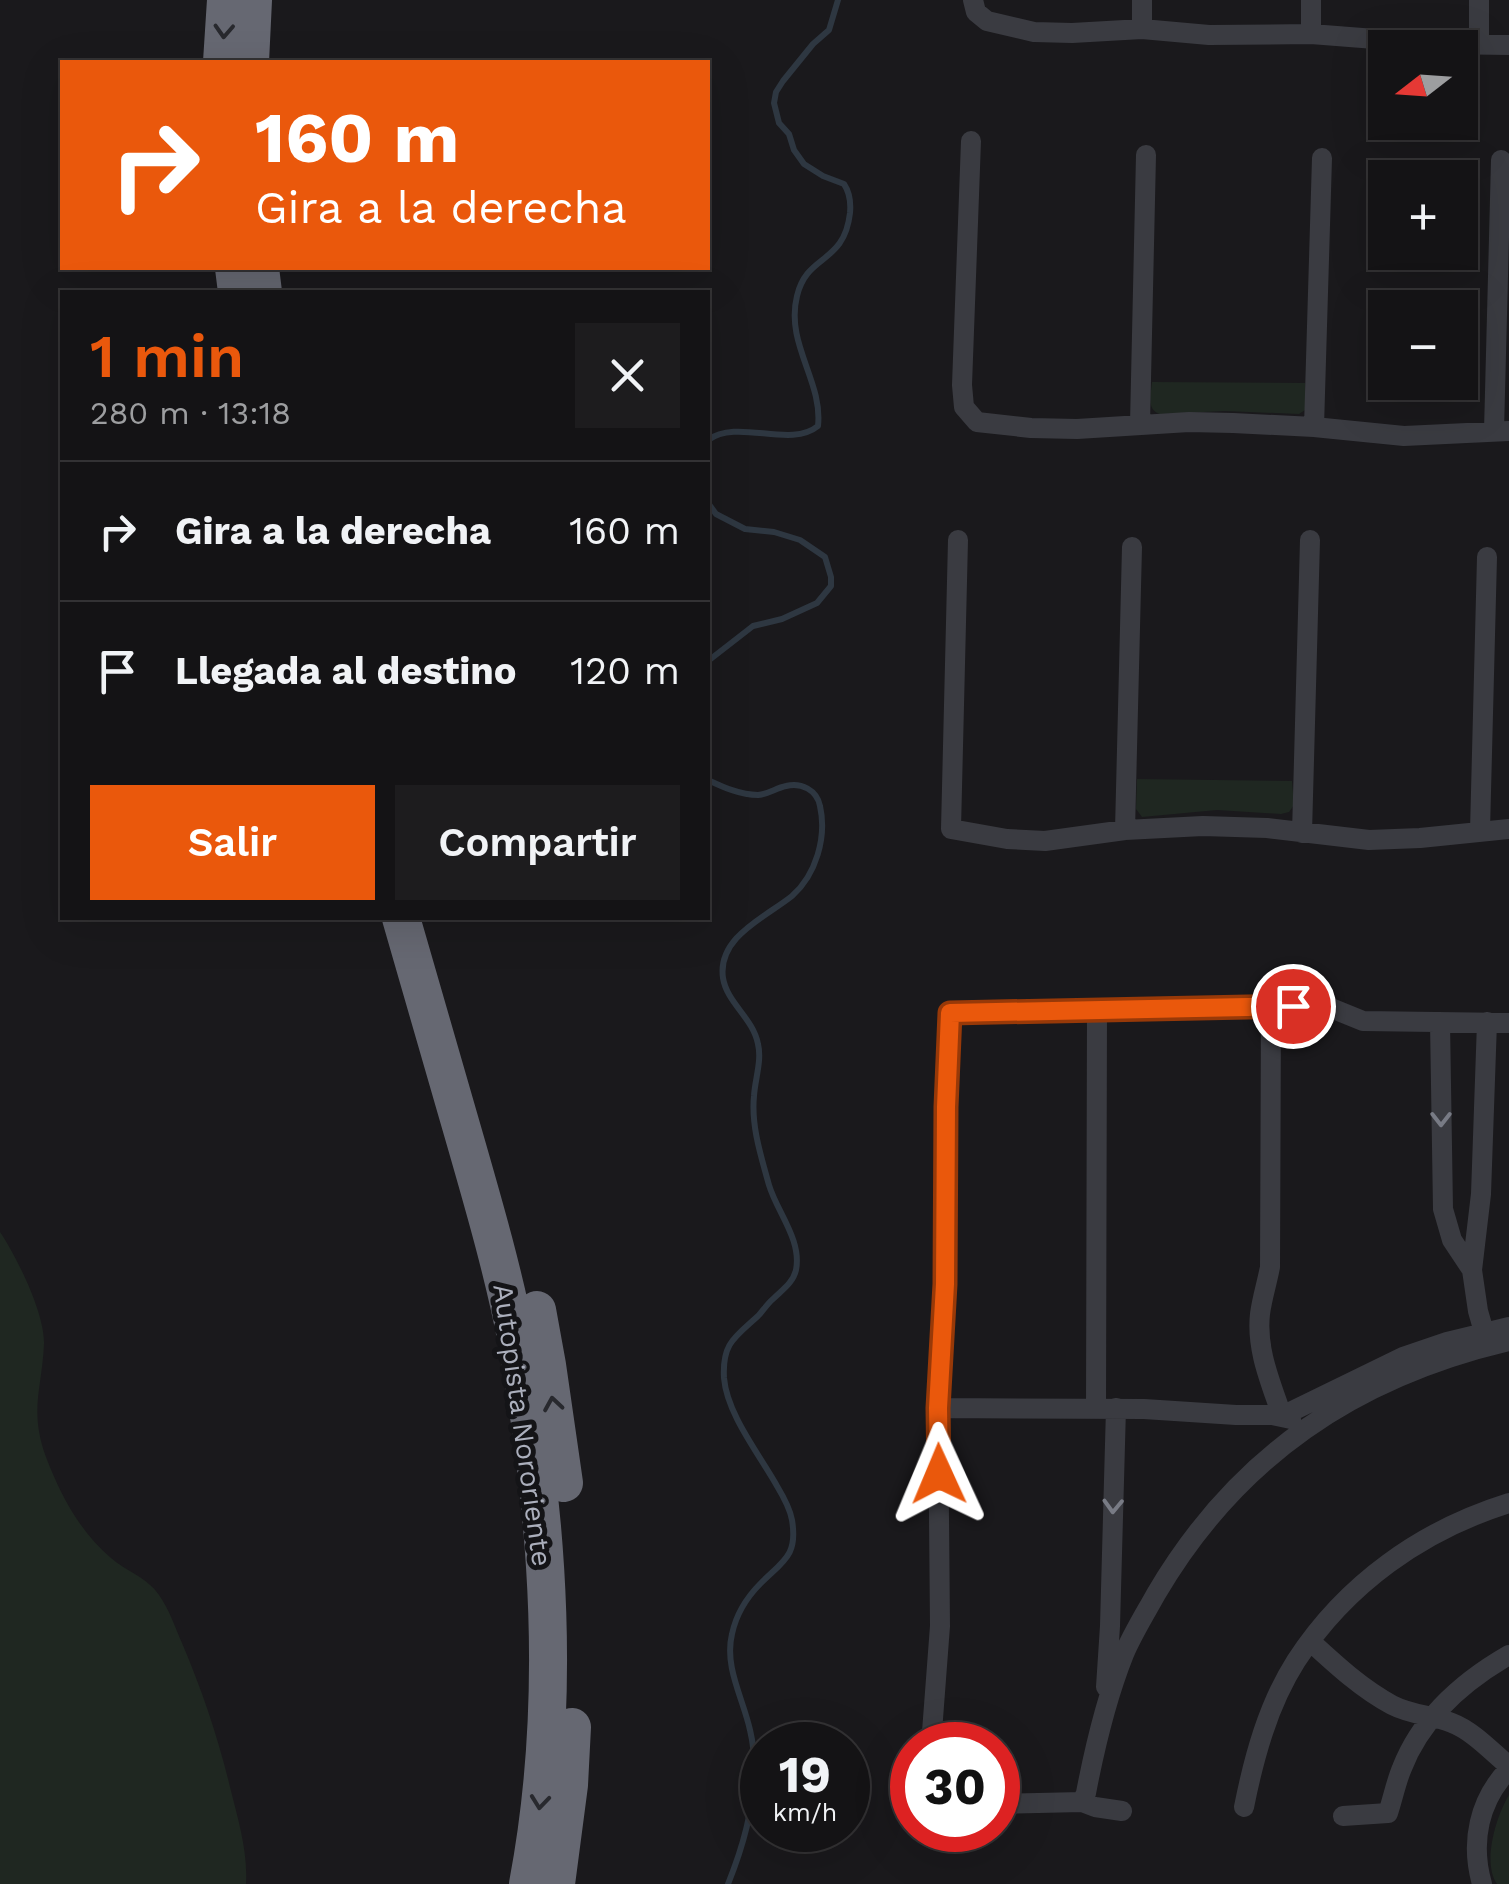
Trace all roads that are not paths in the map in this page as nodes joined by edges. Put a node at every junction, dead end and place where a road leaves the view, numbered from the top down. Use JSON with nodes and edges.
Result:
{"nodes":[{"id":1,"x":226,"y":0,"type":"edge"},
{"id":2,"x":253,"y":0,"type":"edge"},
{"id":3,"x":973,"y":0,"type":"edge"},
{"id":4,"x":1142,"y":0,"type":"edge"},
{"id":5,"x":1311,"y":0,"type":"edge"},
{"id":6,"x":1479,"y":0,"type":"edge"},
{"id":7,"x":1142,"y":30,"type":"junction"},
{"id":8,"x":1311,"y":34,"type":"junction"},
{"id":9,"x":1368,"y":38,"type":"edge"},
{"id":10,"x":1478,"y":44,"type":"joint"},
{"id":11,"x":1509,"y":44,"type":"edge"},
{"id":12,"x":222,"y":60,"type":"edge"},
{"id":13,"x":250,"y":60,"type":"edge"},
{"id":14,"x":971,"y":141,"type":"dead end"},
{"id":15,"x":1146,"y":155,"type":"dead end"},
{"id":16,"x":1322,"y":158,"type":"dead end"},
{"id":17,"x":1501,"y":160,"type":"dead end"},
{"id":18,"x":1140,"y":424,"type":"junction"},
{"id":19,"x":1314,"y":427,"type":"junction"},
{"id":20,"x":1502,"y":431,"type":"edge"},
{"id":21,"x":958,"y":540,"type":"dead end"},
{"id":22,"x":1310,"y":540,"type":"dead end"},
{"id":23,"x":1132,"y":547,"type":"dead end"},
{"id":24,"x":1487,"y":557,"type":"dead end"},
{"id":25,"x":1125,"y":830,"type":"junction"},
{"id":26,"x":1509,"y":830,"type":"edge"},
{"id":27,"x":1480,"y":831,"type":"junction"},
{"id":28,"x":1302,"y":833,"type":"junction"},
{"id":29,"x":402,"y":920,"type":"edge"},
{"id":30,"x":429,"y":920,"type":"edge"},
{"id":31,"x":1271,"y":1006,"type":"junction"},
{"id":32,"x":1097,"y":1010,"type":"junction"},
{"id":33,"x":1440,"y":1022,"type":"junction"},
{"id":34,"x":1487,"y":1022,"type":"junction"},
{"id":35,"x":1509,"y":1023,"type":"edge"},
{"id":36,"x":1472,"y":1270,"type":"junction"},
{"id":37,"x":1509,"y":1326,"type":"edge"},
{"id":38,"x":1485,"y":1339,"type":"junction"},
{"id":39,"x":1509,"y":1342,"type":"edge"},
{"id":40,"x":938,"y":1408,"type":"junction"},
{"id":41,"x":1106,"y":1408,"type":"junction"},
{"id":42,"x":1282,"y":1416,"type":"junction"},
{"id":43,"x":1306,"y":1428,"type":"junction"},
{"id":44,"x":1509,"y":1502,"type":"edge"},
{"id":45,"x":1110,"y":1626,"type":"junction"},
{"id":46,"x":1131,"y":1640,"type":"junction"},
{"id":47,"x":1310,"y":1642,"type":"junction"},
{"id":48,"x":1509,"y":1655,"type":"edge"},
{"id":49,"x":1104,"y":1714,"type":"junction"},
{"id":50,"x":1430,"y":1718,"type":"junction"},
{"id":51,"x":933,"y":1722,"type":"edge"},
{"id":52,"x":1509,"y":1767,"type":"edge"},
{"id":53,"x":1082,"y":1802,"type":"junction"},
{"id":54,"x":1020,"y":1803,"type":"edge"},
{"id":55,"x":1244,"y":1807,"type":"dead end"},
{"id":56,"x":1122,"y":1812,"type":"dead end"},
{"id":57,"x":1344,"y":1816,"type":"dead end"},
{"id":58,"x":528,"y":1884,"type":"edge"},
{"id":59,"x":556,"y":1884,"type":"edge"},
{"id":60,"x":1482,"y":1884,"type":"edge"}],
"edges":[{"from":1,"to":12,"type":"highway","one_way":true},
{"from":2,"to":13,"type":"highway"},
{"from":3,"to":7,"type":"street"},
{"from":4,"to":7,"type":"street"},
{"from":5,"to":8,"type":"street"},
{"from":6,"to":10,"type":"street"},
{"from":7,"to":8,"type":"street"},
{"from":8,"to":9,"type":"street"},
{"from":10,"to":11,"type":"street"},
{"from":14,"to":18,"type":"street"},
{"from":15,"to":18,"type":"street"},
{"from":16,"to":19,"type":"street"},
{"from":17,"to":20,"type":"street"},
{"from":18,"to":19,"type":"street"},
{"from":19,"to":20,"type":"street"},
{"from":21,"to":25,"type":"street"},
{"from":22,"to":28,"type":"street"},
{"from":23,"to":25,"type":"street"},
{"from":24,"to":27,"type":"street"},
{"from":25,"to":28,"type":"street"},
{"from":26,"to":27,"type":"street"},
{"from":27,"to":28,"type":"street"},
{"from":29,"to":58,"type":"highway","name":"Autopista Nororiente","one_way":true},
{"from":59,"to":30,"type":"highway","name":"Autopista Nororiente","one_way":true},
{"from":31,"to":32,"type":"street"},
{"from":31,"to":33,"type":"street"},
{"from":31,"to":42,"type":"street"},
{"from":32,"to":40,"type":"street"},
{"from":32,"to":41,"type":"street"},
{"from":33,"to":34,"type":"street"},
{"from":33,"to":36,"type":"street","one_way":true},
{"from":34,"to":35,"type":"street"},
{"from":34,"to":36,"type":"street"},
{"from":36,"to":38,"type":"street"},
{"from":37,"to":38,"type":"street"},
{"from":38,"to":39,"type":"street"},
{"from":38,"to":42,"type":"street"},
{"from":38,"to":43,"type":"street"},
{"from":40,"to":41,"type":"street"},
{"from":40,"to":51,"type":"street"},
{"from":41,"to":42,"type":"street"},
{"from":41,"to":45,"type":"street","one_way":true},
{"from":42,"to":43,"type":"street"},
{"from":43,"to":46,"type":"street"},
{"from":44,"to":47,"type":"street"},
{"from":45,"to":46,"type":"street"},
{"from":45,"to":49,"type":"street"},
{"from":46,"to":49,"type":"street"},
{"from":47,"to":50,"type":"street"},
{"from":47,"to":55,"type":"street"},
{"from":48,"to":50,"type":"street"},
{"from":49,"to":53,"type":"street"},
{"from":50,"to":52,"type":"street"},
{"from":50,"to":57,"type":"street"},
{"from":52,"to":60,"type":"street"},
{"from":53,"to":54,"type":"street"},
{"from":53,"to":56,"type":"street"}]}
